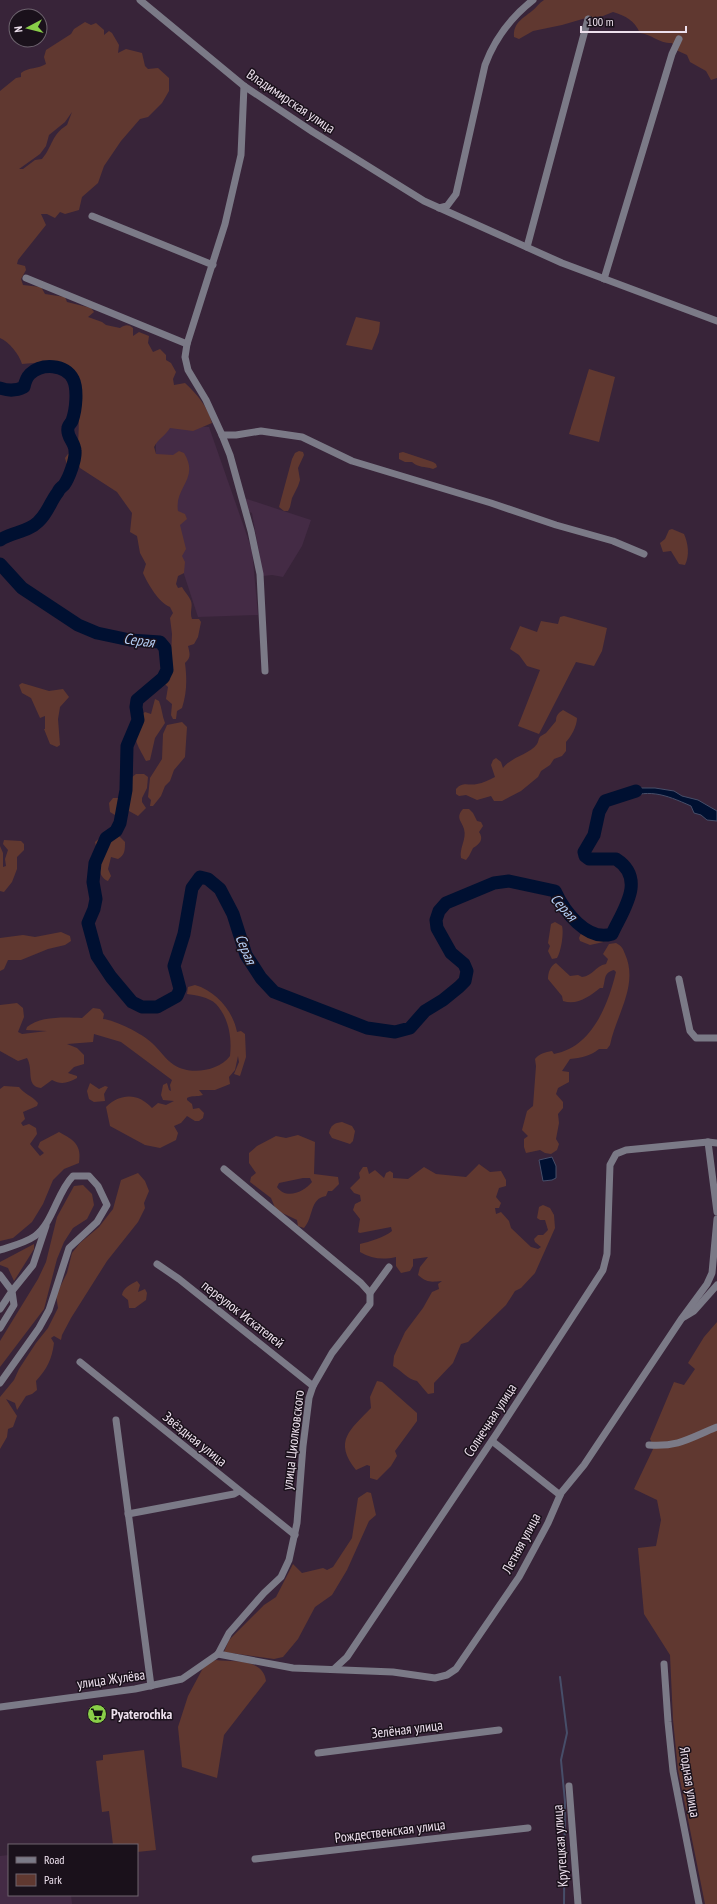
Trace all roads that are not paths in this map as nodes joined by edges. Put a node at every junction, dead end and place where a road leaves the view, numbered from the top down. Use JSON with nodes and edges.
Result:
{"nodes":[{"id":1,"x":140,"y":0,"type":"edge"},
{"id":2,"x":533,"y":0,"type":"edge"},
{"id":3,"x":588,"y":19,"type":"dead end"},
{"id":4,"x":679,"y":40,"type":"dead end"},
{"id":5,"x":244,"y":86,"type":"junction"},
{"id":6,"x":439,"y":208,"type":"junction"},
{"id":7,"x":92,"y":216,"type":"dead end"},
{"id":8,"x":527,"y":247,"type":"junction"},
{"id":9,"x":213,"y":265,"type":"junction"},
{"id":10,"x":26,"y":278,"type":"dead end"},
{"id":11,"x":604,"y":279,"type":"junction"},
{"id":12,"x":717,"y":321,"type":"edge"},
{"id":13,"x":187,"y":344,"type":"junction"},
{"id":14,"x":222,"y":435,"type":"junction"},
{"id":15,"x":644,"y":554,"type":"dead end"},
{"id":16,"x":265,"y":670,"type":"dead end"},
{"id":17,"x":679,"y":979,"type":"dead end"},
{"id":18,"x":717,"y":1038,"type":"edge"},
{"id":19,"x":708,"y":1142,"type":"junction"},
{"id":20,"x":717,"y":1143,"type":"edge"},
{"id":21,"x":224,"y":1169,"type":"dead end"},
{"id":22,"x":717,"y":1212,"type":"edge"},
{"id":23,"x":717,"y":1219,"type":"edge"},
{"id":24,"x":46,"y":1224,"type":"junction"},
{"id":25,"x":0,"y":1250,"type":"edge"},
{"id":26,"x":157,"y":1264,"type":"dead end"},
{"id":27,"x":389,"y":1267,"type":"dead end"},
{"id":28,"x":0,"y":1275,"type":"edge"},
{"id":29,"x":717,"y":1285,"type":"edge"},
{"id":30,"x":12,"y":1291,"type":"junction"},
{"id":31,"x":370,"y":1293,"type":"junction"},
{"id":32,"x":0,"y":1309,"type":"edge"},
{"id":33,"x":682,"y":1318,"type":"junction"},
{"id":34,"x":0,"y":1328,"type":"edge"},
{"id":35,"x":80,"y":1362,"type":"dead end"},
{"id":36,"x":0,"y":1382,"type":"edge"},
{"id":37,"x":313,"y":1386,"type":"junction"},
{"id":38,"x":116,"y":1420,"type":"dead end"},
{"id":39,"x":717,"y":1427,"type":"edge"},
{"id":40,"x":492,"y":1441,"type":"junction"},
{"id":41,"x":649,"y":1445,"type":"dead end"},
{"id":42,"x":240,"y":1491,"type":"junction"},
{"id":43,"x":560,"y":1495,"type":"junction"},
{"id":44,"x":128,"y":1514,"type":"junction"},
{"id":45,"x":295,"y":1535,"type":"junction"},
{"id":46,"x":218,"y":1654,"type":"junction"},
{"id":47,"x":664,"y":1664,"type":"dead end"},
{"id":48,"x":334,"y":1669,"type":"junction"},
{"id":49,"x":151,"y":1686,"type":"junction"},
{"id":50,"x":0,"y":1707,"type":"edge"},
{"id":51,"x":499,"y":1730,"type":"dead end"},
{"id":52,"x":318,"y":1753,"type":"dead end"},
{"id":53,"x":569,"y":1786,"type":"dead end"},
{"id":54,"x":528,"y":1828,"type":"dead end"},
{"id":55,"x":255,"y":1859,"type":"dead end"},
{"id":56,"x":578,"y":1904,"type":"edge"},
{"id":57,"x":699,"y":1904,"type":"edge"}],
"edges":[{"from":1,"to":5,"type":"street","name":"Владимирская улица"},
{"from":2,"to":6,"type":"street"},
{"from":3,"to":8,"type":"street"},
{"from":4,"to":11,"type":"street"},
{"from":5,"to":6,"type":"street","name":"Владимирская улица"},
{"from":5,"to":9,"type":"street"},
{"from":6,"to":8,"type":"street","name":"Владимирская улица"},
{"from":7,"to":9,"type":"street"},
{"from":8,"to":11,"type":"street","name":"Владимирская улица"},
{"from":9,"to":13,"type":"street"},
{"from":10,"to":13,"type":"street"},
{"from":11,"to":12,"type":"street","name":"Владимирская улица"},
{"from":13,"to":14,"type":"street"},
{"from":14,"to":15,"type":"street"},
{"from":14,"to":16,"type":"street"},
{"from":17,"to":18,"type":"street"},
{"from":19,"to":20,"type":"street"},
{"from":19,"to":22,"type":"street"},
{"from":19,"to":40,"type":"street","name":"Солнечная улица"},
{"from":21,"to":31,"type":"street"},
{"from":23,"to":33,"type":"street","name":"Летняя улица"},
{"from":24,"to":25,"type":"street"},
{"from":24,"to":30,"type":"street"},
{"from":24,"to":36,"type":"street"},
{"from":26,"to":37,"type":"street","name":"переулок Искателей"},
{"from":27,"to":31,"type":"street","name":"улица Циолковского"},
{"from":28,"to":30,"type":"street"},
{"from":29,"to":33,"type":"street"},
{"from":30,"to":32,"type":"street"},
{"from":30,"to":34,"type":"street"},
{"from":31,"to":37,"type":"street","name":"улица Циолковского"},
{"from":33,"to":43,"type":"street","name":"Летняя улица"},
{"from":35,"to":42,"type":"street","name":"Звёздная улица"},
{"from":37,"to":45,"type":"street","name":"улица Циолковского"},
{"from":38,"to":44,"type":"street"},
{"from":39,"to":41,"type":"street"},
{"from":40,"to":43,"type":"street"},
{"from":40,"to":48,"type":"street","name":"Солнечная улица"},
{"from":42,"to":44,"type":"street"},
{"from":42,"to":45,"type":"street","name":"Звёздная улица"},
{"from":43,"to":48,"type":"street","name":"Летняя улица"},
{"from":44,"to":49,"type":"street"},
{"from":45,"to":46,"type":"street","name":"улица Циолковского"},
{"from":46,"to":48,"type":"street","name":"Летняя улица"},
{"from":46,"to":49,"type":"street","name":"улица Жулёва"},
{"from":47,"to":57,"type":"street","name":"Ягодная улица"},
{"from":49,"to":50,"type":"street","name":"улица Жулёва"},
{"from":51,"to":52,"type":"street","name":"Зелёная улица"},
{"from":53,"to":56,"type":"street","name":"Крутецкая улица"},
{"from":54,"to":55,"type":"street","name":"Рождественская улица"}]}
